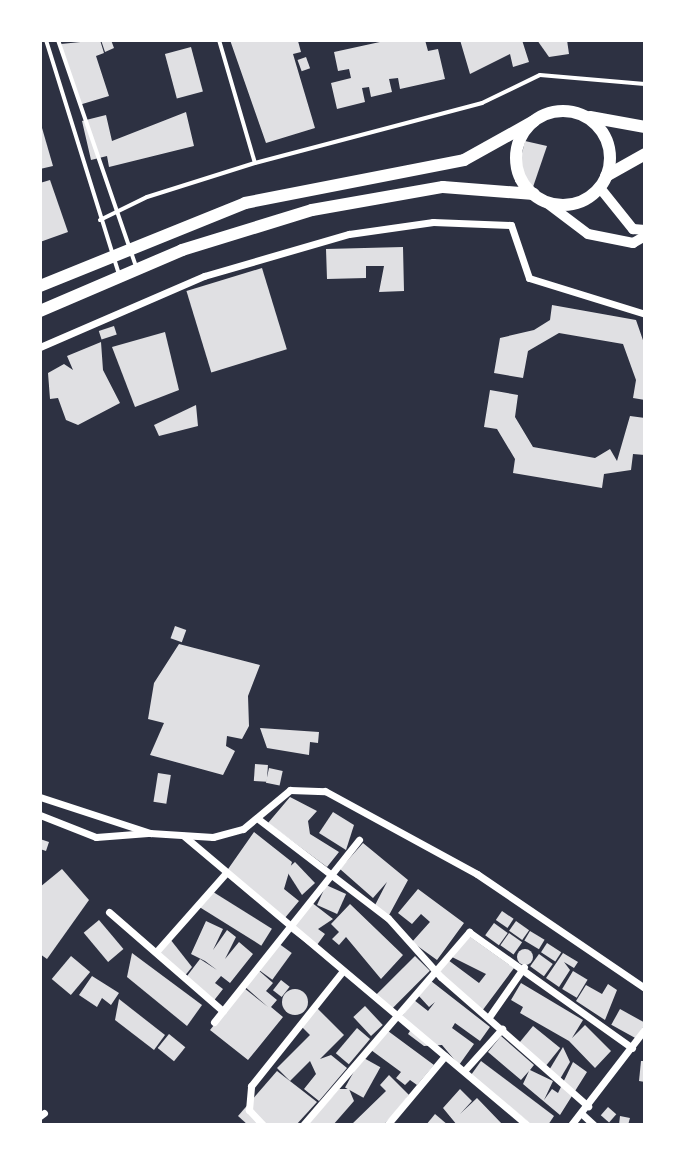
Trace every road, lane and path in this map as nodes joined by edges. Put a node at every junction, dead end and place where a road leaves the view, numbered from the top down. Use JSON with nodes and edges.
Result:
{"nodes":[{"id":1,"x":46,"y":40,"type":"edge"},
{"id":2,"x":58,"y":40,"type":"edge"},
{"id":3,"x":219,"y":40,"type":"edge"},
{"id":4,"x":645,"y":84,"type":"edge"},
{"id":5,"x":579,"y":113,"type":"junction"},
{"id":6,"x":534,"y":121,"type":"junction"},
{"id":7,"x":645,"y":127,"type":"edge"},
{"id":8,"x":645,"y":154,"type":"edge"},
{"id":9,"x":255,"y":163,"type":"junction"},
{"id":10,"x":97,"y":165,"type":"junction"},
{"id":11,"x":84,"y":169,"type":"junction"},
{"id":12,"x":603,"y":182,"type":"junction"},
{"id":13,"x":538,"y":197,"type":"junction"},
{"id":14,"x":115,"y":214,"type":"junction"},
{"id":15,"x":100,"y":220,"type":"junction"},
{"id":16,"x":645,"y":230,"type":"edge"},
{"id":17,"x":645,"y":236,"type":"edge"},
{"id":18,"x":131,"y":247,"type":"junction"},
{"id":19,"x":113,"y":255,"type":"junction"},
{"id":20,"x":137,"y":269,"type":"junction"},
{"id":21,"x":120,"y":276,"type":"junction"},
{"id":22,"x":40,"y":286,"type":"edge"},
{"id":23,"x":40,"y":311,"type":"edge"},
{"id":24,"x":645,"y":314,"type":"edge"},
{"id":25,"x":40,"y":347,"type":"edge"},
{"id":26,"x":40,"y":797,"type":"edge"},
{"id":27,"x":40,"y":815,"type":"edge"},
{"id":28,"x":257,"y":818,"type":"junction"},
{"id":29,"x":150,"y":833,"type":"junction"},
{"id":30,"x":182,"y":835,"type":"junction"},
{"id":31,"x":359,"y":840,"type":"dead end"},
{"id":32,"x":331,"y":871,"type":"junction"},
{"id":33,"x":226,"y":873,"type":"junction"},
{"id":34,"x":109,"y":912,"type":"dead end"},
{"id":35,"x":286,"y":926,"type":"junction"},
{"id":36,"x":156,"y":952,"type":"junction"},
{"id":37,"x":524,"y":967,"type":"junction"},
{"id":38,"x":437,"y":969,"type":"junction"},
{"id":39,"x":342,"y":972,"type":"junction"},
{"id":40,"x":645,"y":988,"type":"edge"},
{"id":41,"x":223,"y":1011,"type":"junction"},
{"id":42,"x":395,"y":1016,"type":"junction"},
{"id":43,"x":489,"y":1017,"type":"junction"},
{"id":44,"x":214,"y":1022,"type":"dead end"},
{"id":45,"x":502,"y":1029,"type":"junction"},
{"id":46,"x":645,"y":1029,"type":"edge"},
{"id":47,"x":632,"y":1048,"type":"junction"},
{"id":48,"x":445,"y":1056,"type":"junction"},
{"id":49,"x":464,"y":1071,"type":"junction"},
{"id":50,"x":588,"y":1106,"type":"junction"},
{"id":51,"x":582,"y":1114,"type":"junction"},
{"id":52,"x":263,"y":1125,"type":"edge"},
{"id":53,"x":303,"y":1125,"type":"edge"},
{"id":54,"x":387,"y":1125,"type":"edge"},
{"id":55,"x":527,"y":1125,"type":"edge"},
{"id":56,"x":571,"y":1125,"type":"edge"},
{"id":57,"x":594,"y":1125,"type":"edge"}],
"edges":[{"from":1,"to":11,"type":"lane"},
{"from":2,"to":10,"type":"lane"},
{"from":3,"to":9,"type":"lane"},
{"from":4,"to":9,"type":"lane"},
{"from":5,"to":6,"type":"highway"},
{"from":5,"to":7,"type":"highway"},
{"from":5,"to":12,"type":"highway"},
{"from":6,"to":13,"type":"highway"},
{"from":6,"to":18,"type":"highway"},
{"from":8,"to":12,"type":"highway"},
{"from":9,"to":14,"type":"lane"},
{"from":10,"to":11,"type":"lane"},
{"from":10,"to":14,"type":"lane"},
{"from":11,"to":15,"type":"lane"},
{"from":12,"to":13,"type":"highway"},
{"from":12,"to":16,"type":"main road"},
{"from":13,"to":17,"type":"main road"},
{"from":13,"to":20,"type":"highway"},
{"from":14,"to":15,"type":"lane"},
{"from":14,"to":18,"type":"lane"},
{"from":15,"to":19,"type":"lane"},
{"from":18,"to":19,"type":"highway"},
{"from":18,"to":20,"type":"lane"},
{"from":19,"to":21,"type":"lane"},
{"from":19,"to":22,"type":"highway"},
{"from":20,"to":21,"type":"highway"},
{"from":21,"to":23,"type":"highway"},
{"from":24,"to":25,"type":"street"},
{"from":26,"to":29,"type":"street"},
{"from":27,"to":29,"type":"street"},
{"from":28,"to":30,"type":"street"},
{"from":28,"to":32,"type":"street"},
{"from":28,"to":40,"type":"street"},
{"from":29,"to":30,"type":"street"},
{"from":30,"to":33,"type":"street"},
{"from":31,"to":32,"type":"street"},
{"from":32,"to":35,"type":"street"},
{"from":32,"to":38,"type":"street"},
{"from":33,"to":35,"type":"street"},
{"from":33,"to":36,"type":"street"},
{"from":34,"to":36,"type":"street"},
{"from":35,"to":39,"type":"street"},
{"from":35,"to":41,"type":"street"},
{"from":36,"to":41,"type":"street"},
{"from":37,"to":38,"type":"street"},
{"from":37,"to":43,"type":"street"},
{"from":37,"to":47,"type":"street"},
{"from":38,"to":42,"type":"street"},
{"from":38,"to":43,"type":"street"},
{"from":39,"to":42,"type":"street"},
{"from":39,"to":52,"type":"street"},
{"from":41,"to":44,"type":"street"},
{"from":42,"to":48,"type":"street"},
{"from":42,"to":53,"type":"street"},
{"from":43,"to":45,"type":"street"},
{"from":45,"to":49,"type":"street"},
{"from":45,"to":50,"type":"street"},
{"from":46,"to":47,"type":"street"},
{"from":47,"to":50,"type":"street"},
{"from":48,"to":49,"type":"street"},
{"from":48,"to":54,"type":"street"},
{"from":49,"to":55,"type":"street"},
{"from":50,"to":51,"type":"street"},
{"from":51,"to":56,"type":"street"},
{"from":51,"to":57,"type":"street"}]}
